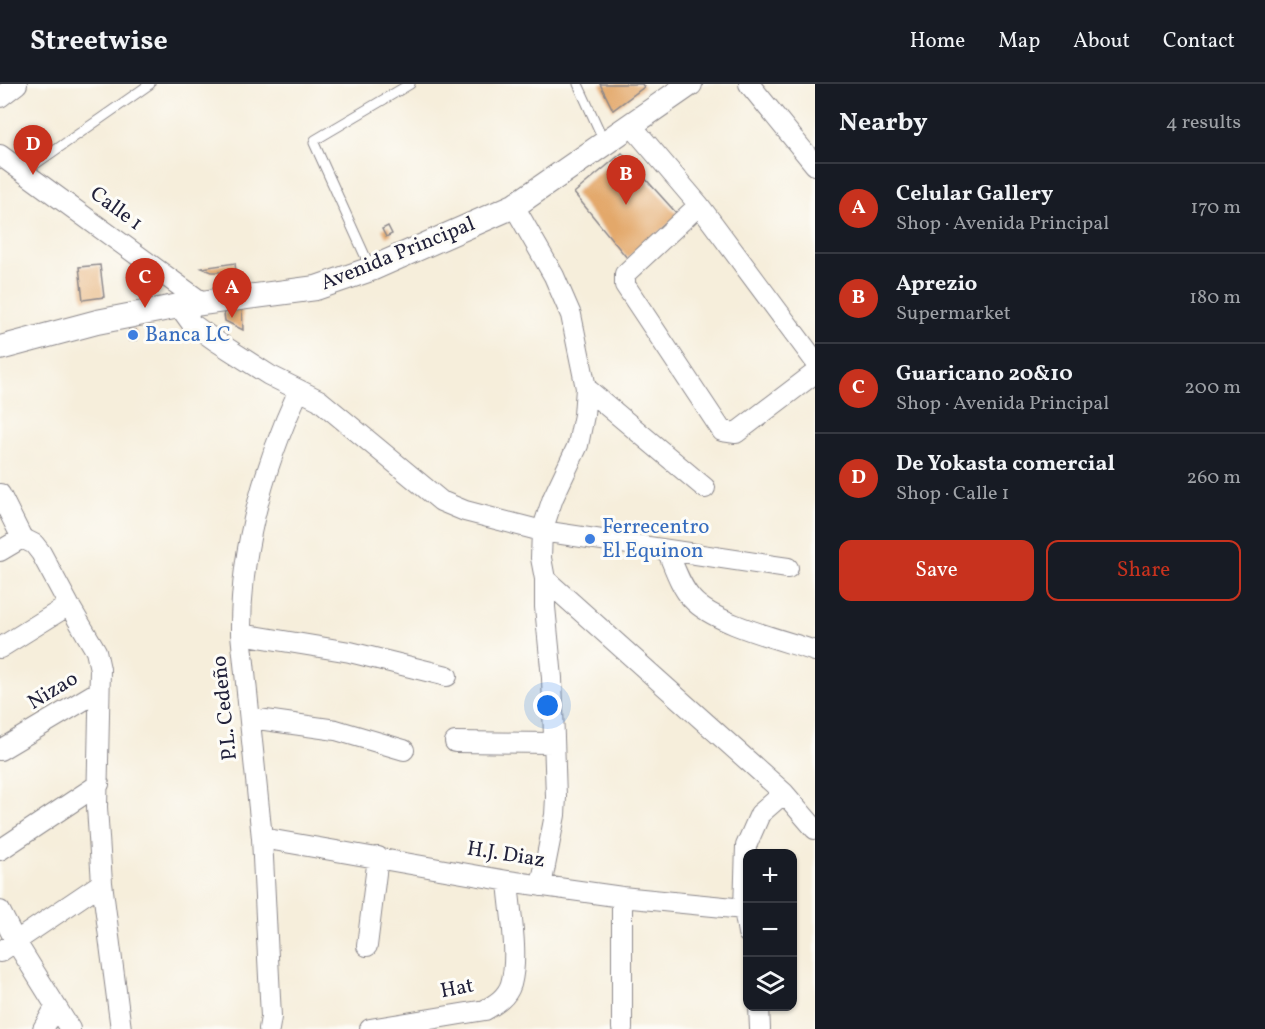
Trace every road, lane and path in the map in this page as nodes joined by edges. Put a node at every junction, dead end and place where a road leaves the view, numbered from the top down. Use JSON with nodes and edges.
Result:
{"nodes":[{"id":1,"x":17,"y":84,"type":"edge"},
{"id":2,"x":150,"y":84,"type":"edge"},
{"id":3,"x":411,"y":84,"type":"edge"},
{"id":4,"x":578,"y":84,"type":"edge"},
{"id":5,"x":690,"y":84,"type":"edge"},
{"id":6,"x":749,"y":84,"type":"edge"},
{"id":7,"x":0,"y":97,"type":"edge"},
{"id":8,"x":631,"y":125,"type":"junction"},
{"id":9,"x":605,"y":143,"type":"junction"},
{"id":10,"x":0,"y":154,"type":"edge"},
{"id":11,"x":815,"y":165,"type":"edge"},
{"id":12,"x":24,"y":172,"type":"junction"},
{"id":13,"x":699,"y":205,"type":"junction"},
{"id":14,"x":514,"y":206,"type":"junction"},
{"id":15,"x":371,"y":269,"type":"junction"},
{"id":16,"x":203,"y":303,"type":"junction"},
{"id":17,"x":179,"y":306,"type":"junction"},
{"id":18,"x":0,"y":348,"type":"edge"},
{"id":19,"x":815,"y":361,"type":"edge"},
{"id":20,"x":815,"y":373,"type":"edge"},
{"id":21,"x":586,"y":388,"type":"junction"},
{"id":22,"x":299,"y":390,"type":"junction"},
{"id":23,"x":705,"y":488,"type":"dead end"},
{"id":24,"x":0,"y":494,"type":"edge"},
{"id":25,"x":542,"y":531,"type":"junction"},
{"id":26,"x":22,"y":538,"type":"junction"},
{"id":27,"x":667,"y":550,"type":"junction"},
{"id":28,"x":0,"y":551,"type":"edge"},
{"id":29,"x":788,"y":568,"type":"dead end"},
{"id":30,"x":545,"y":579,"type":"junction"},
{"id":31,"x":69,"y":605,"type":"junction"},
{"id":32,"x":241,"y":634,"type":"junction"},
{"id":33,"x":0,"y":648,"type":"edge"},
{"id":34,"x":815,"y":651,"type":"edge"},
{"id":35,"x":447,"y":676,"type":"dead end"},
{"id":36,"x":99,"y":691,"type":"junction"},
{"id":37,"x":251,"y":718,"type":"junction"},
{"id":38,"x":455,"y":742,"type":"dead end"},
{"id":39,"x":554,"y":743,"type":"junction"},
{"id":40,"x":0,"y":750,"type":"edge"},
{"id":41,"x":404,"y":750,"type":"dead end"},
{"id":42,"x":99,"y":784,"type":"junction"},
{"id":43,"x":784,"y":793,"type":"junction"},
{"id":44,"x":815,"y":829,"type":"edge"},
{"id":45,"x":262,"y":838,"type":"junction"},
{"id":46,"x":0,"y":850,"type":"edge"},
{"id":47,"x":378,"y":857,"type":"junction"},
{"id":48,"x":508,"y":881,"type":"junction"},
{"id":49,"x":102,"y":883,"type":"junction"},
{"id":50,"x":541,"y":886,"type":"junction"},
{"id":51,"x":622,"y":897,"type":"junction"},
{"id":52,"x":744,"y":903,"type":"edge"},
{"id":53,"x":743,"y":909,"type":"edge"},
{"id":54,"x":0,"y":911,"type":"edge"},
{"id":55,"x":368,"y":945,"type":"dead end"},
{"id":56,"x":8,"y":947,"type":"edge"},
{"id":57,"x":55,"y":1008,"type":"junction"},
{"id":58,"x":759,"y":1011,"type":"edge"},
{"id":59,"x":44,"y":1029,"type":"edge"},
{"id":60,"x":70,"y":1029,"type":"edge"},
{"id":61,"x":121,"y":1029,"type":"edge"},
{"id":62,"x":269,"y":1029,"type":"edge"},
{"id":63,"x":370,"y":1029,"type":"edge"},
{"id":64,"x":622,"y":1029,"type":"edge"},
{"id":65,"x":760,"y":1029,"type":"edge"}],
"edges":[{"from":1,"to":7,"type":"street"},
{"from":2,"to":12,"type":"lane"},
{"from":3,"to":15,"type":"lane"},
{"from":4,"to":9,"type":"lane"},
{"from":5,"to":8,"type":"street","name":"Avenida Principal"},
{"from":6,"to":11,"type":"street"},
{"from":8,"to":9,"type":"street","name":"Avenida Principal"},
{"from":8,"to":13,"type":"street"},
{"from":9,"to":14,"type":"street","name":"Avenida Principal"},
{"from":10,"to":12,"type":"street","name":"Calle 1"},
{"from":12,"to":16,"type":"street","name":"Calle 1"},
{"from":13,"to":19,"type":"street"},
{"from":13,"to":20,"type":"street"},
{"from":14,"to":15,"type":"street","name":"Avenida Principal"},
{"from":14,"to":21,"type":"street"},
{"from":15,"to":16,"type":"street","name":"Avenida Principal"},
{"from":16,"to":17,"type":"street","name":"Avenida Principal"},
{"from":17,"to":18,"type":"street","name":"Avenida Principal"},
{"from":17,"to":22,"type":"street"},
{"from":21,"to":23,"type":"street"},
{"from":21,"to":25,"type":"street"},
{"from":22,"to":25,"type":"street"},
{"from":22,"to":32,"type":"street","name":"P.L. Cedeño"},
{"from":24,"to":26,"type":"street"},
{"from":25,"to":27,"type":"street"},
{"from":25,"to":30,"type":"street"},
{"from":26,"to":28,"type":"street"},
{"from":26,"to":31,"type":"street"},
{"from":27,"to":29,"type":"street"},
{"from":27,"to":34,"type":"street"},
{"from":30,"to":39,"type":"street"},
{"from":30,"to":43,"type":"street"},
{"from":31,"to":33,"type":"street"},
{"from":31,"to":36,"type":"street"},
{"from":32,"to":35,"type":"street"},
{"from":32,"to":37,"type":"street","name":"P.L. Cedeño"},
{"from":36,"to":40,"type":"street","name":"Nizao"},
{"from":36,"to":42,"type":"street"},
{"from":37,"to":41,"type":"street"},
{"from":37,"to":45,"type":"street","name":"P.L. Cedeño"},
{"from":38,"to":39,"type":"street"},
{"from":39,"to":50,"type":"street"},
{"from":42,"to":46,"type":"street"},
{"from":42,"to":49,"type":"street"},
{"from":43,"to":44,"type":"street"},
{"from":43,"to":52,"type":"street"},
{"from":45,"to":47,"type":"street","name":"H.J. Diaz"},
{"from":45,"to":62,"type":"street","name":"P.L. Cedeño"},
{"from":47,"to":48,"type":"street","name":"H.J. Diaz"},
{"from":47,"to":55,"type":"street"},
{"from":48,"to":50,"type":"street","name":"H.J. Diaz"},
{"from":48,"to":63,"type":"street","name":"Hat"},
{"from":49,"to":56,"type":"street"},
{"from":49,"to":61,"type":"street"},
{"from":50,"to":51,"type":"street","name":"H.J. Diaz"},
{"from":51,"to":53,"type":"street","name":"H.J. Diaz"},
{"from":51,"to":64,"type":"street"},
{"from":54,"to":56,"type":"street"},
{"from":56,"to":57,"type":"street"},
{"from":57,"to":59,"type":"street"},
{"from":57,"to":60,"type":"street"},
{"from":58,"to":65,"type":"street"}]}
